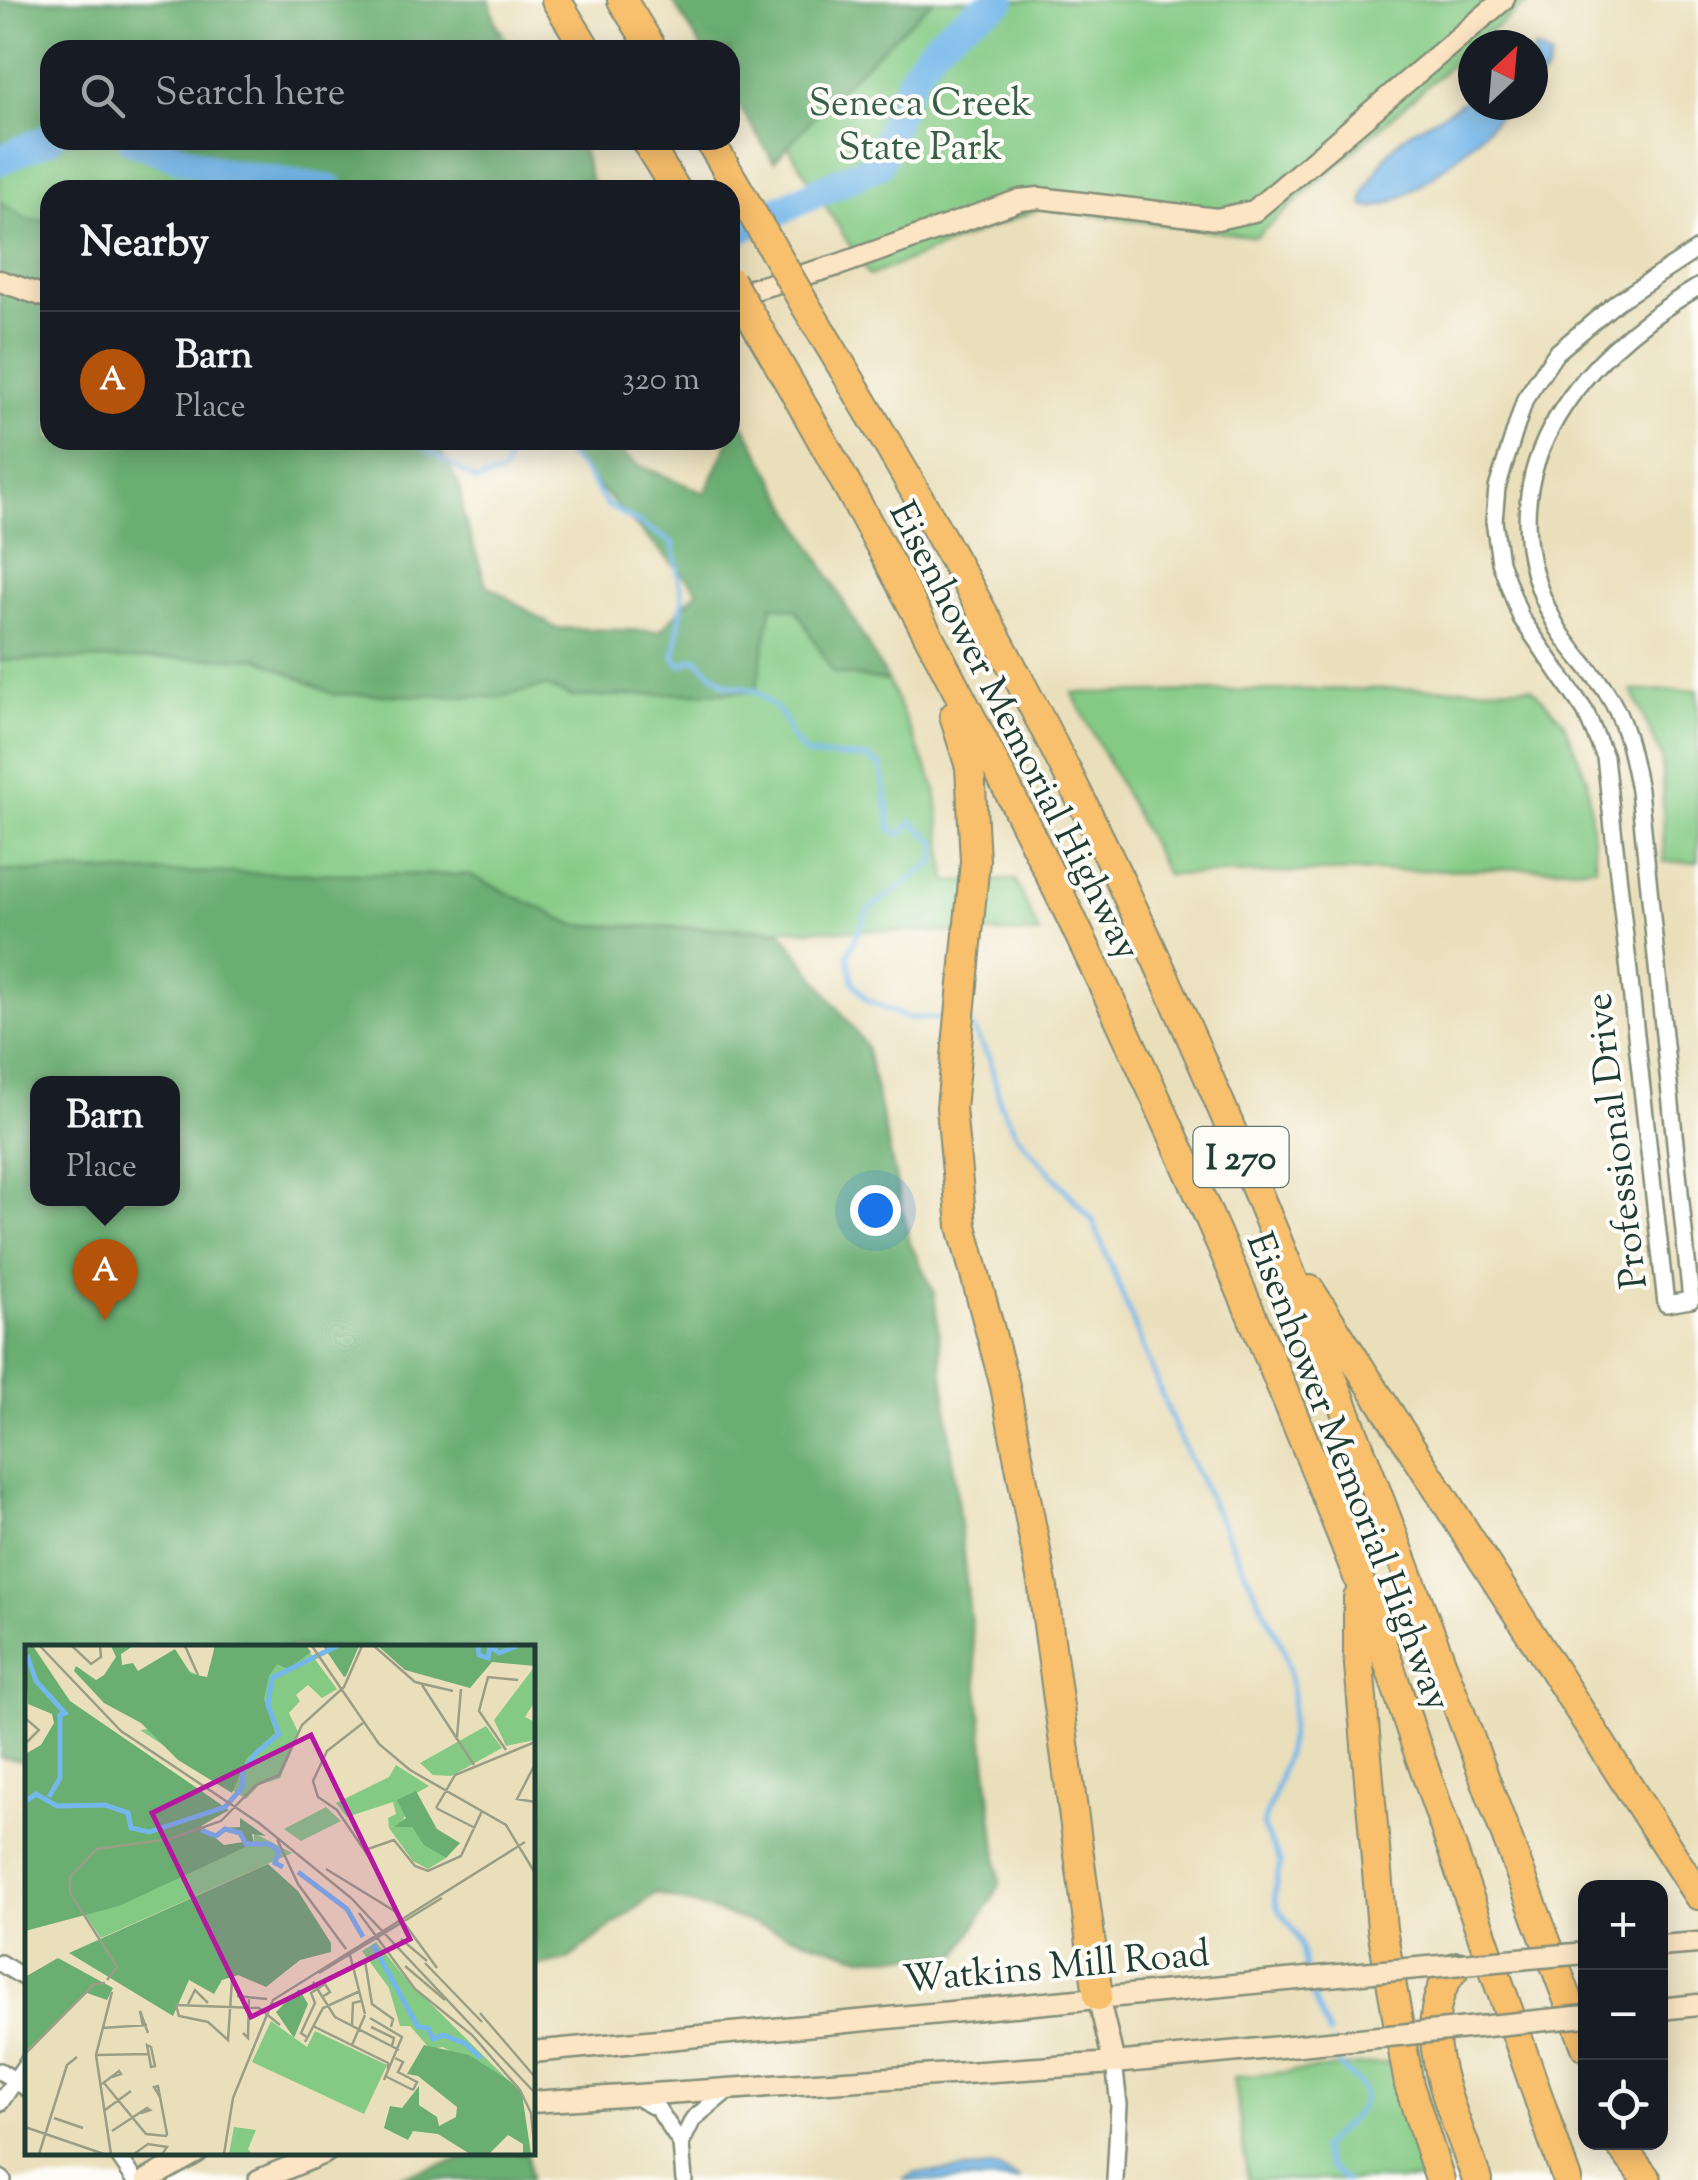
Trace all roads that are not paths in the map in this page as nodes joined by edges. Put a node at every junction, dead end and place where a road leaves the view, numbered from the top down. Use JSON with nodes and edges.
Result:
{"nodes":[{"id":1,"x":556,"y":0,"type":"edge"},
{"id":2,"x":622,"y":0,"type":"edge"},
{"id":3,"x":1503,"y":0,"type":"edge"},
{"id":4,"x":581,"y":40,"type":"edge"},
{"id":5,"x":647,"y":40,"type":"edge"},
{"id":6,"x":651,"y":150,"type":"edge"},
{"id":7,"x":716,"y":152,"type":"edge"},
{"id":8,"x":670,"y":180,"type":"edge"},
{"id":9,"x":732,"y":180,"type":"edge"},
{"id":10,"x":740,"y":193,"type":"edge"},
{"id":11,"x":1698,"y":248,"type":"edge"},
{"id":12,"x":0,"y":281,"type":"edge"},
{"id":13,"x":1698,"y":287,"type":"edge"},
{"id":14,"x":740,"y":293,"type":"edge"},
{"id":15,"x":40,"y":295,"type":"edge"},
{"id":16,"x":740,"y":298,"type":"edge"},
{"id":17,"x":934,"y":652,"type":"junction"},
{"id":18,"x":1268,"y":1218,"type":"junction"},
{"id":19,"x":1691,"y":1222,"type":"edge"},
{"id":20,"x":1358,"y":1576,"type":"junction"},
{"id":21,"x":1698,"y":1894,"type":"edge"},
{"id":22,"x":1698,"y":1943,"type":"edge"},
{"id":23,"x":1668,"y":1945,"type":"edge"},
{"id":24,"x":1578,"y":1954,"type":"edge"},
{"id":25,"x":0,"y":1962,"type":"edge"},
{"id":26,"x":1457,"y":1966,"type":"junction"},
{"id":27,"x":25,"y":1978,"type":"edge"},
{"id":28,"x":1098,"y":1996,"type":"junction"},
{"id":29,"x":1698,"y":2006,"type":"edge"},
{"id":30,"x":1668,"y":2009,"type":"edge"},
{"id":31,"x":1578,"y":2017,"type":"edge"},
{"id":32,"x":1578,"y":2026,"type":"edge"},
{"id":33,"x":1435,"y":2040,"type":"junction"},
{"id":34,"x":535,"y":2052,"type":"edge"},
{"id":35,"x":1114,"y":2063,"type":"junction"},
{"id":36,"x":0,"y":2071,"type":"edge"},
{"id":37,"x":21,"y":2084,"type":"edge"},
{"id":38,"x":735,"y":2086,"type":"junction"},
{"id":39,"x":626,"y":2092,"type":"junction"},
{"id":40,"x":535,"y":2102,"type":"edge"},
{"id":41,"x":0,"y":2103,"type":"edge"},
{"id":42,"x":681,"y":2144,"type":"junction"},
{"id":43,"x":1621,"y":2150,"type":"edge"},
{"id":44,"x":1624,"y":2150,"type":"edge"},
{"id":45,"x":118,"y":2155,"type":"edge"},
{"id":46,"x":191,"y":2155,"type":"edge"},
{"id":47,"x":319,"y":2155,"type":"edge"},
{"id":48,"x":135,"y":2180,"type":"edge"},
{"id":49,"x":147,"y":2180,"type":"edge"},
{"id":50,"x":259,"y":2180,"type":"edge"},
{"id":51,"x":684,"y":2180,"type":"edge"},
{"id":52,"x":1116,"y":2180,"type":"edge"},
{"id":53,"x":1440,"y":2180,"type":"edge"},
{"id":54,"x":1477,"y":2180,"type":"edge"},
{"id":55,"x":1568,"y":2180,"type":"edge"},
{"id":56,"x":1631,"y":2180,"type":"edge"},
{"id":57,"x":1647,"y":2180,"type":"edge"}],
"edges":[{"from":1,"to":4,"type":"highway"},
{"from":2,"to":5,"type":"highway"},
{"from":3,"to":14,"type":"main road"},
{"from":6,"to":8,"type":"highway"},
{"from":7,"to":9,"type":"highway","number":"I 270","bridge":true},
{"from":10,"to":18,"type":"highway","number":"I 270","bridge":true},
{"from":11,"to":19,"type":"street","name":"Professional Drive"},
{"from":12,"to":15,"type":"main road"},
{"from":13,"to":19,"type":"street","name":"Professional Drive"},
{"from":16,"to":17,"type":"highway","name":"Eisenhower Memorial Highway","number":"I 270","bridge":true},
{"from":17,"to":20,"type":"highway","name":"Eisenhower Memorial Highway","number":"I 270"},
{"from":17,"to":28,"type":"highway"},
{"from":18,"to":21,"type":"highway"},
{"from":18,"to":32,"type":"highway","number":"I 270"},
{"from":20,"to":53,"type":"highway"},
{"from":20,"to":55,"type":"highway","name":"Eisenhower Memorial Highway","number":"I 270"},
{"from":22,"to":23,"type":"main road"},
{"from":24,"to":26,"type":"main road","name":"Watkins Mill Road","bridge":true},
{"from":25,"to":27,"type":"street"},
{"from":26,"to":28,"type":"main road","name":"Watkins Mill Road","bridge":true},
{"from":26,"to":33,"type":"highway"},
{"from":28,"to":34,"type":"main road","name":"Watkins Mill Road"},
{"from":28,"to":35,"type":"main road"},
{"from":29,"to":30,"type":"main road"},
{"from":31,"to":33,"type":"main road","bridge":true},
{"from":33,"to":35,"type":"main road","bridge":true},
{"from":33,"to":54,"type":"highway"},
{"from":35,"to":38,"type":"main road"},
{"from":35,"to":52,"type":"street"},
{"from":36,"to":37,"type":"street"},
{"from":37,"to":41,"type":"street"},
{"from":38,"to":39,"type":"main road"},
{"from":38,"to":42,"type":"street"},
{"from":39,"to":40,"type":"main road"},
{"from":39,"to":42,"type":"street"},
{"from":42,"to":51,"type":"street"},
{"from":43,"to":56,"type":"highway"},
{"from":44,"to":57,"type":"highway"},
{"from":45,"to":48,"type":"street"},
{"from":46,"to":49,"type":"main road"},
{"from":47,"to":50,"type":"main road"}]}
